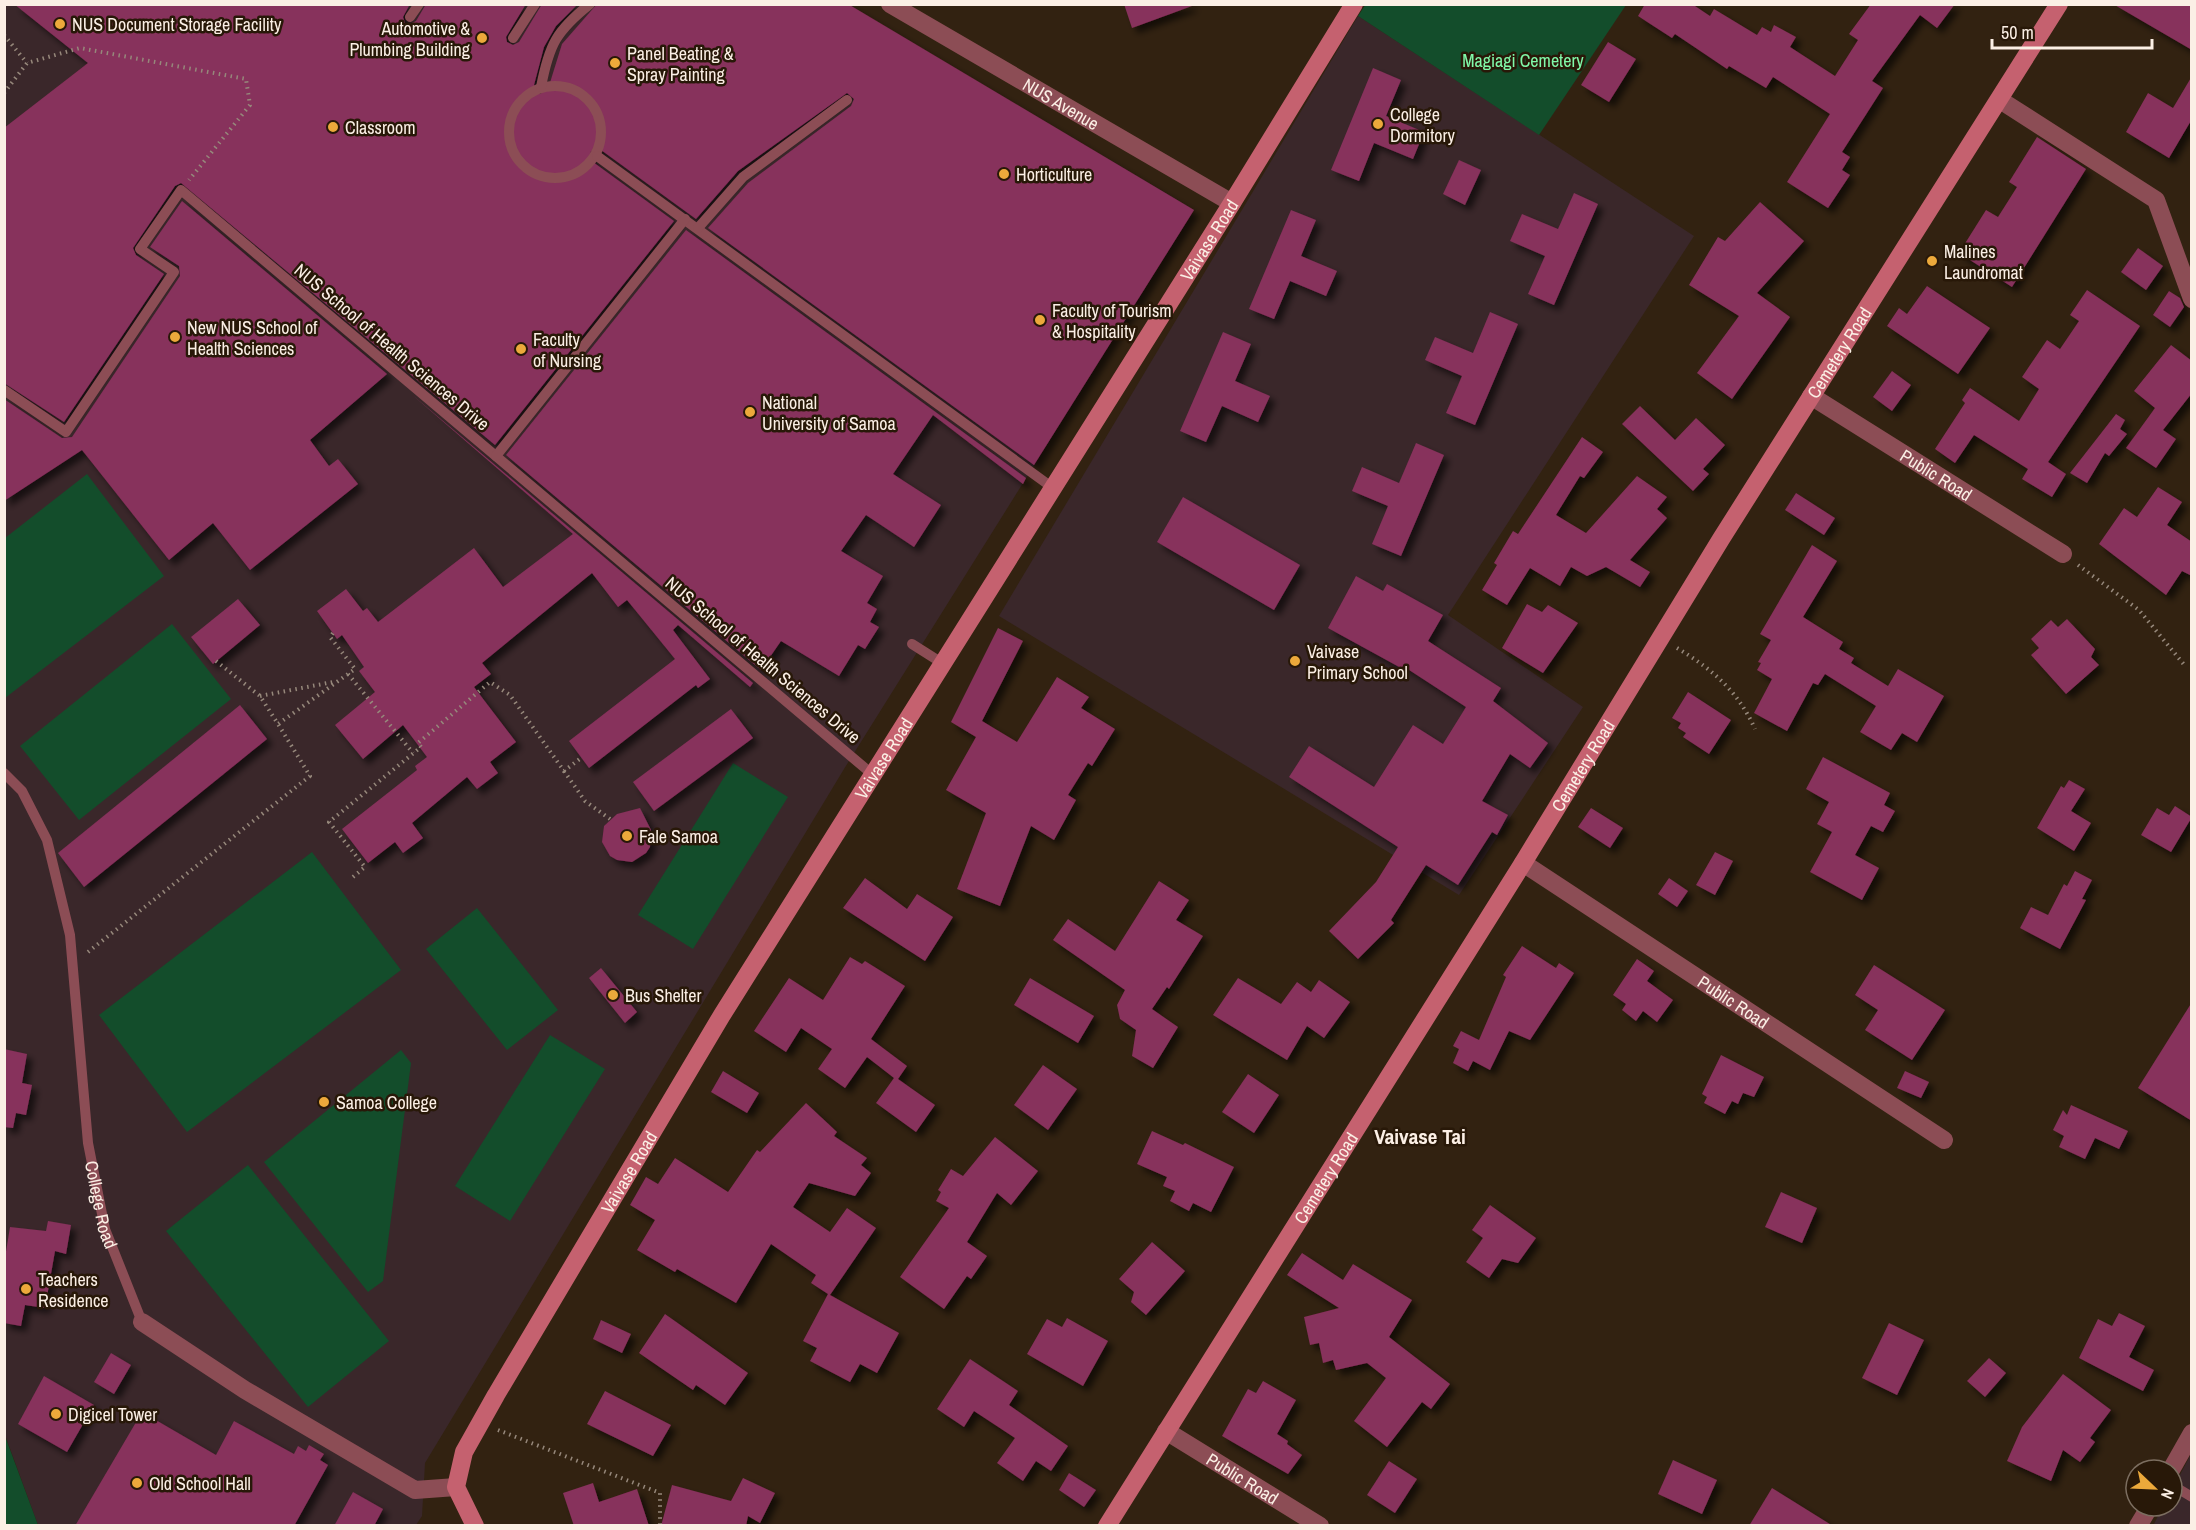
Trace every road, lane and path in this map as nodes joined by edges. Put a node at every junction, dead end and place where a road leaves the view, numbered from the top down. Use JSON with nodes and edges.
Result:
{"nodes":[{"id":1,"x":418,"y":4,"type":"edge"},
{"id":2,"x":536,"y":4,"type":"edge"},
{"id":3,"x":590,"y":4,"type":"edge"},
{"id":4,"x":1354,"y":4,"type":"edge"},
{"id":5,"x":2059,"y":4,"type":"edge"},
{"id":6,"x":893,"y":5,"type":"edge"},
{"id":7,"x":410,"y":17,"type":"dead end"},
{"id":8,"x":4,"y":35,"type":"edge"},
{"id":9,"x":513,"y":38,"type":"dead end"},
{"id":10,"x":27,"y":63,"type":"junction"},
{"id":11,"x":541,"y":87,"type":"junction"},
{"id":12,"x":4,"y":93,"type":"edge"},
{"id":13,"x":848,"y":100,"type":"dead end"},
{"id":14,"x":2000,"y":100,"type":"junction"},
{"id":15,"x":597,"y":156,"type":"junction"},
{"id":16,"x":181,"y":190,"type":"junction"},
{"id":17,"x":1232,"y":203,"type":"junction"},
{"id":18,"x":685,"y":219,"type":"junction"},
{"id":19,"x":698,"y":228,"type":"junction"},
{"id":20,"x":2192,"y":299,"type":"edge"},
{"id":21,"x":4,"y":390,"type":"edge"},
{"id":22,"x":1811,"y":396,"type":"junction"},
{"id":23,"x":496,"y":456,"type":"junction"},
{"id":24,"x":1053,"y":488,"type":"junction"},
{"id":25,"x":2063,"y":554,"type":"joint"},
{"id":26,"x":333,"y":633,"type":"dead end"},
{"id":27,"x":1661,"y":638,"type":"junction"},
{"id":28,"x":912,"y":644,"type":"dead end"},
{"id":29,"x":216,"y":661,"type":"dead end"},
{"id":30,"x":942,"y":663,"type":"junction"},
{"id":31,"x":2186,"y":667,"type":"dead end"},
{"id":32,"x":348,"y":674,"type":"junction"},
{"id":33,"x":337,"y":681,"type":"junction"},
{"id":34,"x":260,"y":696,"type":"junction"},
{"id":35,"x":278,"y":724,"type":"junction"},
{"id":36,"x":1755,"y":729,"type":"dead end"},
{"id":37,"x":413,"y":753,"type":"junction"},
{"id":38,"x":581,"y":758,"type":"dead end"},
{"id":39,"x":564,"y":771,"type":"junction"},
{"id":40,"x":4,"y":773,"type":"edge"},
{"id":41,"x":872,"y":774,"type":"junction"},
{"id":42,"x":609,"y":819,"type":"dead end"},
{"id":43,"x":1523,"y":863,"type":"junction"},
{"id":44,"x":353,"y":877,"type":"dead end"},
{"id":45,"x":73,"y":964,"type":"junction"},
{"id":46,"x":1944,"y":1140,"type":"dead end"},
{"id":47,"x":142,"y":1322,"type":"joint"},
{"id":48,"x":480,"y":1423,"type":"junction"},
{"id":49,"x":1166,"y":1431,"type":"junction"},
{"id":50,"x":2192,"y":1433,"type":"edge"},
{"id":51,"x":2178,"y":1458,"type":"edge"},
{"id":52,"x":456,"y":1487,"type":"junction"},
{"id":53,"x":476,"y":1526,"type":"edge"},
{"id":54,"x":660,"y":1526,"type":"edge"},
{"id":55,"x":1107,"y":1526,"type":"edge"},
{"id":56,"x":1320,"y":1526,"type":"edge"}],
"edges":[{"from":1,"to":7,"type":"lane"},
{"from":2,"to":9,"type":"lane"},
{"from":3,"to":11,"type":"lane"},
{"from":4,"to":17,"type":"street","name":"Vaivase Road"},
{"from":5,"to":14,"type":"street","name":"Cemetery Road"},
{"from":6,"to":17,"type":"street","name":"NUS Avenue"},
{"from":8,"to":10,"type":"path"},
{"from":10,"to":12,"type":"path"},
{"from":10,"to":16,"type":"path"},
{"from":11,"to":15,"type":"lane"},
{"from":11,"to":15,"type":"lane"},
{"from":13,"to":19,"type":"lane"},
{"from":14,"to":20,"type":"street"},
{"from":14,"to":22,"type":"street","name":"Cemetery Road"},
{"from":15,"to":18,"type":"lane"},
{"from":16,"to":21,"type":"lane"},
{"from":16,"to":23,"type":"lane","name":"NUS School of Health Sciences Drive"},
{"from":17,"to":24,"type":"street","name":"Vaivase Road"},
{"from":18,"to":19,"type":"lane"},
{"from":18,"to":23,"type":"lane"},
{"from":19,"to":24,"type":"lane"},
{"from":22,"to":25,"type":"street","name":"Public Road"},
{"from":22,"to":27,"type":"street","name":"Cemetery Road"},
{"from":23,"to":41,"type":"lane","name":"NUS School of Health Sciences Drive"},
{"from":24,"to":30,"type":"street","name":"Vaivase Road"},
{"from":25,"to":31,"type":"path"},
{"from":26,"to":32,"type":"path"},
{"from":27,"to":36,"type":"path"},
{"from":27,"to":43,"type":"street","name":"Cemetery Road"},
{"from":28,"to":30,"type":"lane"},
{"from":29,"to":34,"type":"path"},
{"from":30,"to":41,"type":"street","name":"Vaivase Road"},
{"from":32,"to":33,"type":"path"},
{"from":32,"to":37,"type":"path"},
{"from":33,"to":34,"type":"path"},
{"from":33,"to":35,"type":"path"},
{"from":34,"to":35,"type":"path"},
{"from":35,"to":45,"type":"path"},
{"from":37,"to":39,"type":"path"},
{"from":37,"to":44,"type":"path"},
{"from":38,"to":39,"type":"path"},
{"from":39,"to":42,"type":"path"},
{"from":40,"to":45,"type":"lane","name":"College Road"},
{"from":41,"to":48,"type":"street","name":"Vaivase Road"},
{"from":43,"to":46,"type":"street","name":"Public Road"},
{"from":43,"to":49,"type":"street","name":"Cemetery Road"},
{"from":45,"to":47,"type":"lane","name":"College Road"},
{"from":47,"to":52,"type":"street","name":"College Road"},
{"from":48,"to":52,"type":"street","name":"Vaivase Road"},
{"from":48,"to":54,"type":"path"},
{"from":49,"to":55,"type":"street","name":"Cemetery Road"},
{"from":49,"to":56,"type":"street","name":"Public Road"},
{"from":50,"to":51,"type":"street"},
{"from":52,"to":53,"type":"street"}]}
